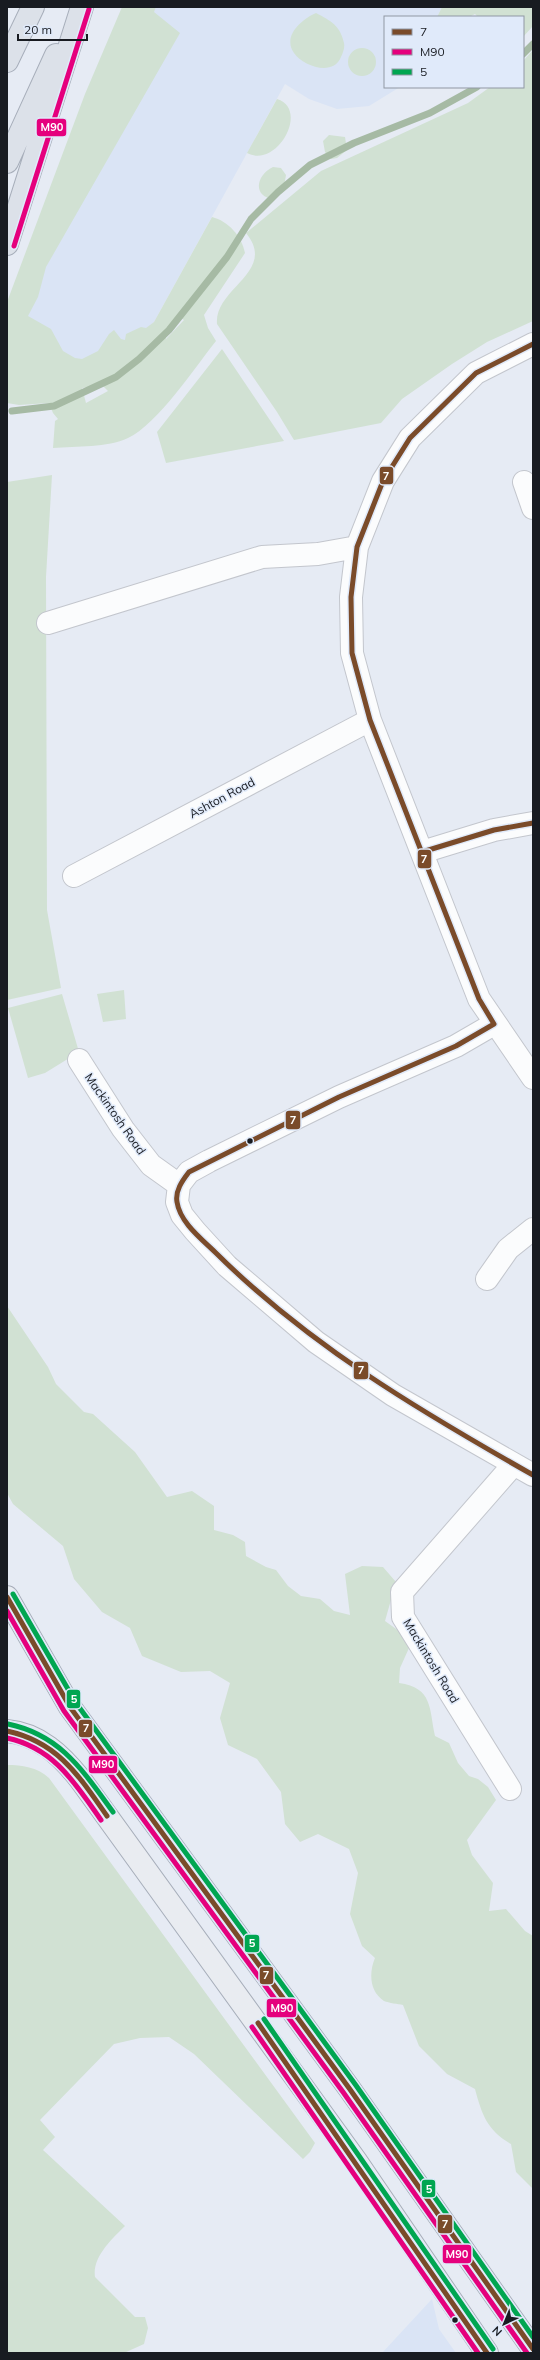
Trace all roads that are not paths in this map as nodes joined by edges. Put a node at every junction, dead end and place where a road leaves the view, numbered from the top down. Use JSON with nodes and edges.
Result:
{"nodes":[{"id":1,"x":33,"y":7,"type":"edge"},
{"id":2,"x":79,"y":7,"type":"edge"},
{"id":3,"x":82,"y":7,"type":"edge"},
{"id":4,"x":7,"y":60,"type":"edge"},
{"id":5,"x":7,"y":162,"type":"edge"},
{"id":6,"x":7,"y":244,"type":"edge"},
{"id":7,"x":533,"y":344,"type":"edge"},
{"id":8,"x":524,"y":482,"type":"dead end"},
{"id":9,"x":533,"y":508,"type":"edge"},
{"id":10,"x":357,"y":547,"type":"junction"},
{"id":11,"x":48,"y":624,"type":"dead end"},
{"id":12,"x":370,"y":720,"type":"junction"},
{"id":13,"x":533,"y":823,"type":"edge"},
{"id":14,"x":422,"y":852,"type":"junction"},
{"id":15,"x":74,"y":876,"type":"dead end"},
{"id":16,"x":494,"y":1024,"type":"junction"},
{"id":17,"x":79,"y":1060,"type":"dead end"},
{"id":18,"x":533,"y":1078,"type":"edge"},
{"id":19,"x":179,"y":1185,"type":"junction"},
{"id":20,"x":533,"y":1229,"type":"edge"},
{"id":21,"x":487,"y":1279,"type":"dead end"},
{"id":22,"x":514,"y":1464,"type":"junction"},
{"id":23,"x":533,"y":1475,"type":"edge"},
{"id":24,"x":7,"y":1597,"type":"edge"},
{"id":25,"x":7,"y":1731,"type":"edge"},
{"id":26,"x":510,"y":1789,"type":"dead end"},
{"id":27,"x":533,"y":2349,"type":"edge"},
{"id":28,"x":487,"y":2353,"type":"edge"}],
"edges":[{"from":1,"to":4,"type":"highway"},
{"from":2,"to":5,"type":"highway"},
{"from":3,"to":6,"type":"highway"},
{"from":7,"to":10,"type":"street"},
{"from":8,"to":9,"type":"street"},
{"from":10,"to":11,"type":"street"},
{"from":10,"to":12,"type":"street"},
{"from":12,"to":14,"type":"street"},
{"from":12,"to":15,"type":"street","name":"Ashton Road"},
{"from":13,"to":14,"type":"street"},
{"from":14,"to":16,"type":"street"},
{"from":16,"to":18,"type":"street"},
{"from":16,"to":19,"type":"street"},
{"from":17,"to":19,"type":"street","name":"Mackintosh Road"},
{"from":19,"to":22,"type":"street"},
{"from":20,"to":21,"type":"street"},
{"from":22,"to":23,"type":"street"},
{"from":22,"to":26,"type":"street","name":"Mackintosh Road"},
{"from":24,"to":27,"type":"main road"},
{"from":25,"to":28,"type":"main road"}]}
